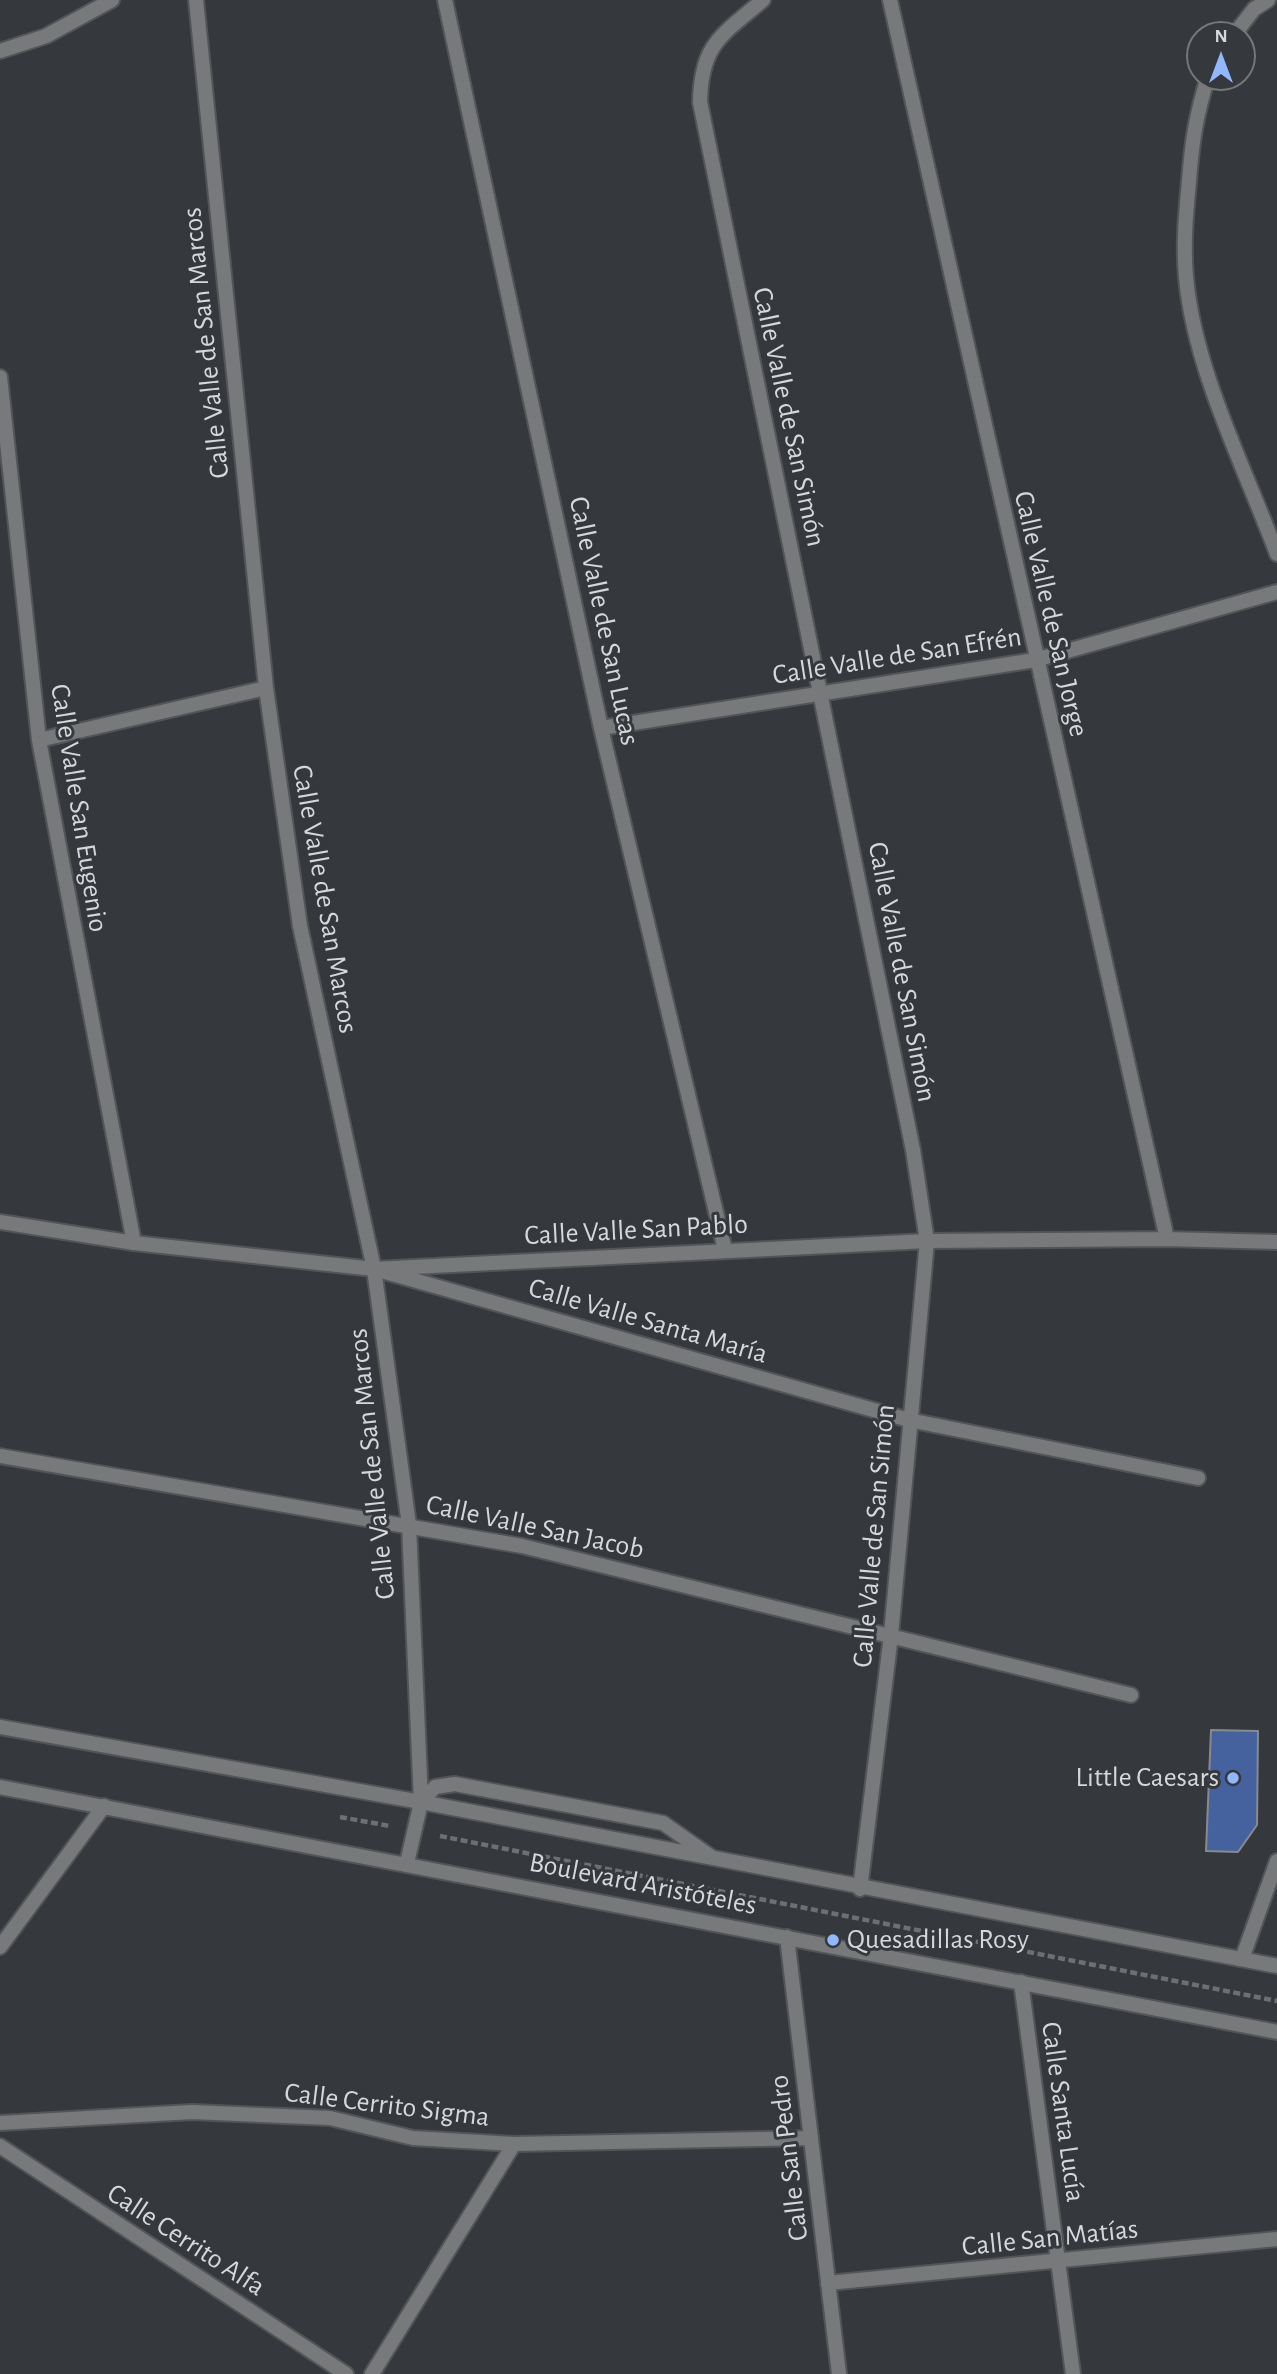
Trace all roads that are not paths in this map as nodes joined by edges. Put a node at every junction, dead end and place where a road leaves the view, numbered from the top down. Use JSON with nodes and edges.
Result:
{"nodes":[{"id":1,"x":112,"y":0,"type":"edge"},
{"id":2,"x":196,"y":0,"type":"edge"},
{"id":3,"x":445,"y":0,"type":"edge"},
{"id":4,"x":763,"y":0,"type":"edge"},
{"id":5,"x":890,"y":0,"type":"edge"},
{"id":6,"x":1268,"y":0,"type":"edge"},
{"id":7,"x":1245,"y":21,"type":"edge"},
{"id":8,"x":0,"y":51,"type":"edge"},
{"id":9,"x":1203,"y":91,"type":"edge"},
{"id":10,"x":0,"y":377,"type":"edge"},
{"id":11,"x":1277,"y":554,"type":"edge"},
{"id":12,"x":1277,"y":592,"type":"edge"},
{"id":13,"x":1035,"y":660,"type":"junction"},
{"id":14,"x":266,"y":688,"type":"junction"},
{"id":15,"x":821,"y":691,"type":"junction"},
{"id":16,"x":601,"y":728,"type":"junction"},
{"id":17,"x":39,"y":740,"type":"junction"},
{"id":18,"x":0,"y":1222,"type":"edge"},
{"id":19,"x":1167,"y":1239,"type":"junction"},
{"id":20,"x":927,"y":1241,"type":"junction"},
{"id":21,"x":1277,"y":1242,"type":"edge"},
{"id":22,"x":134,"y":1243,"type":"junction"},
{"id":23,"x":725,"y":1250,"type":"junction"},
{"id":24,"x":374,"y":1269,"type":"junction"},
{"id":25,"x":909,"y":1419,"type":"junction"},
{"id":26,"x":0,"y":1455,"type":"edge"},
{"id":27,"x":1198,"y":1478,"type":"dead end"},
{"id":28,"x":409,"y":1525,"type":"junction"},
{"id":29,"x":891,"y":1635,"type":"junction"},
{"id":30,"x":1131,"y":1695,"type":"dead end"},
{"id":31,"x":0,"y":1727,"type":"edge"},
{"id":32,"x":0,"y":1787,"type":"edge"},
{"id":33,"x":421,"y":1802,"type":"junction"},
{"id":34,"x":104,"y":1806,"type":"junction"},
{"id":35,"x":714,"y":1859,"type":"junction"},
{"id":36,"x":1277,"y":1861,"type":"edge"},
{"id":37,"x":407,"y":1863,"type":"junction"},
{"id":38,"x":860,"y":1889,"type":"junction"},
{"id":39,"x":787,"y":1937,"type":"junction"},
{"id":40,"x":0,"y":1947,"type":"edge"},
{"id":41,"x":1242,"y":1959,"type":"junction"},
{"id":42,"x":1277,"y":1966,"type":"edge"},
{"id":43,"x":1021,"y":1982,"type":"junction"},
{"id":44,"x":1277,"y":2032,"type":"edge"},
{"id":45,"x":0,"y":2123,"type":"edge"},
{"id":46,"x":811,"y":2138,"type":"junction"},
{"id":47,"x":514,"y":2144,"type":"junction"},
{"id":48,"x":0,"y":2146,"type":"edge"},
{"id":49,"x":1277,"y":2239,"type":"edge"},
{"id":50,"x":1059,"y":2263,"type":"junction"},
{"id":51,"x":828,"y":2283,"type":"junction"},
{"id":52,"x":346,"y":2374,"type":"edge"},
{"id":53,"x":372,"y":2374,"type":"edge"},
{"id":54,"x":839,"y":2374,"type":"edge"},
{"id":55,"x":1073,"y":2374,"type":"edge"}],
"edges":[{"from":1,"to":8,"type":"street"},
{"from":2,"to":14,"type":"street","name":"Calle Valle de San Marcos"},
{"from":3,"to":16,"type":"street","name":"Calle Valle de San Lucas"},
{"from":4,"to":15,"type":"street","name":"Calle Valle de San Simón"},
{"from":5,"to":13,"type":"street","name":"Calle Valle de San Jorge"},
{"from":6,"to":7,"type":"street"},
{"from":9,"to":11,"type":"street"},
{"from":10,"to":17,"type":"street","name":"Calle Valle San Eugenio"},
{"from":12,"to":13,"type":"street","name":"Calle Valle de San Efrén"},
{"from":13,"to":15,"type":"street","name":"Calle Valle de San Efrén"},
{"from":13,"to":19,"type":"street","name":"Calle Valle de San Jorge"},
{"from":14,"to":17,"type":"street"},
{"from":14,"to":24,"type":"street","name":"Calle Valle de San Marcos"},
{"from":15,"to":16,"type":"street","name":"Calle Valle de San Efrén"},
{"from":15,"to":20,"type":"street","name":"Calle Valle de San Simón"},
{"from":16,"to":23,"type":"street","name":"Calle Valle de San Lucas"},
{"from":17,"to":22,"type":"street","name":"Calle Valle San Eugenio"},
{"from":18,"to":22,"type":"street","name":"Calle Valle San Pablo"},
{"from":19,"to":20,"type":"street","name":"Calle Valle San Pablo"},
{"from":19,"to":21,"type":"street","name":"Calle Valle San Pablo"},
{"from":20,"to":23,"type":"street","name":"Calle Valle San Pablo"},
{"from":20,"to":25,"type":"street","name":"Calle Valle de San Simón"},
{"from":22,"to":24,"type":"street","name":"Calle Valle San Pablo"},
{"from":23,"to":24,"type":"street","name":"Calle Valle San Pablo"},
{"from":24,"to":25,"type":"street","name":"Calle Valle Santa María"},
{"from":24,"to":28,"type":"street","name":"Calle Valle de San Marcos"},
{"from":25,"to":27,"type":"street","name":"Calle Valle Santa María"},
{"from":25,"to":29,"type":"street","name":"Calle Valle de San Simón"},
{"from":26,"to":28,"type":"street","name":"Calle Valle San Jacob"},
{"from":28,"to":29,"type":"street","name":"Calle Valle San Jacob"},
{"from":28,"to":33,"type":"street","name":"Calle Valle de San Marcos"},
{"from":29,"to":30,"type":"street","name":"Calle Valle San Jacob"},
{"from":29,"to":38,"type":"street","name":"Calle Valle de San Simón"},
{"from":31,"to":33,"type":"street","name":"Boulevard Aristóteles"},
{"from":32,"to":34,"type":"street","name":"Boulevard Aristóteles"},
{"from":33,"to":35,"type":"street","name":"Boulevard Aristóteles"},
{"from":33,"to":35,"type":"street"},
{"from":33,"to":37,"type":"street","name":"Calle Valle de San Marcos"},
{"from":34,"to":37,"type":"street","name":"Boulevard Aristóteles"},
{"from":34,"to":40,"type":"street"},
{"from":35,"to":38,"type":"street","name":"Boulevard Aristóteles"},
{"from":36,"to":41,"type":"street"},
{"from":37,"to":39,"type":"street","name":"Boulevard Aristóteles"},
{"from":38,"to":41,"type":"street","name":"Boulevard Aristóteles"},
{"from":39,"to":43,"type":"street","name":"Boulevard Aristóteles"},
{"from":39,"to":46,"type":"street","name":"Calle San Pedro"},
{"from":41,"to":42,"type":"street","name":"Boulevard Aristóteles"},
{"from":43,"to":44,"type":"street","name":"Boulevard Aristóteles"},
{"from":43,"to":50,"type":"street","name":"Calle Santa Lucía"},
{"from":45,"to":47,"type":"street","name":"Calle Cerrito Sigma"},
{"from":46,"to":47,"type":"street","name":"Calle Cerrito Sigma"},
{"from":46,"to":51,"type":"street","name":"Calle San Pedro"},
{"from":47,"to":53,"type":"street"},
{"from":48,"to":52,"type":"street","name":"Calle Cerrito Alfa"},
{"from":49,"to":50,"type":"street","name":"Calle San Matías"},
{"from":50,"to":51,"type":"street","name":"Calle San Matías"},
{"from":50,"to":55,"type":"street","name":"Calle Santa Lucía"},
{"from":51,"to":54,"type":"street","name":"Calle San Pedro"}]}
